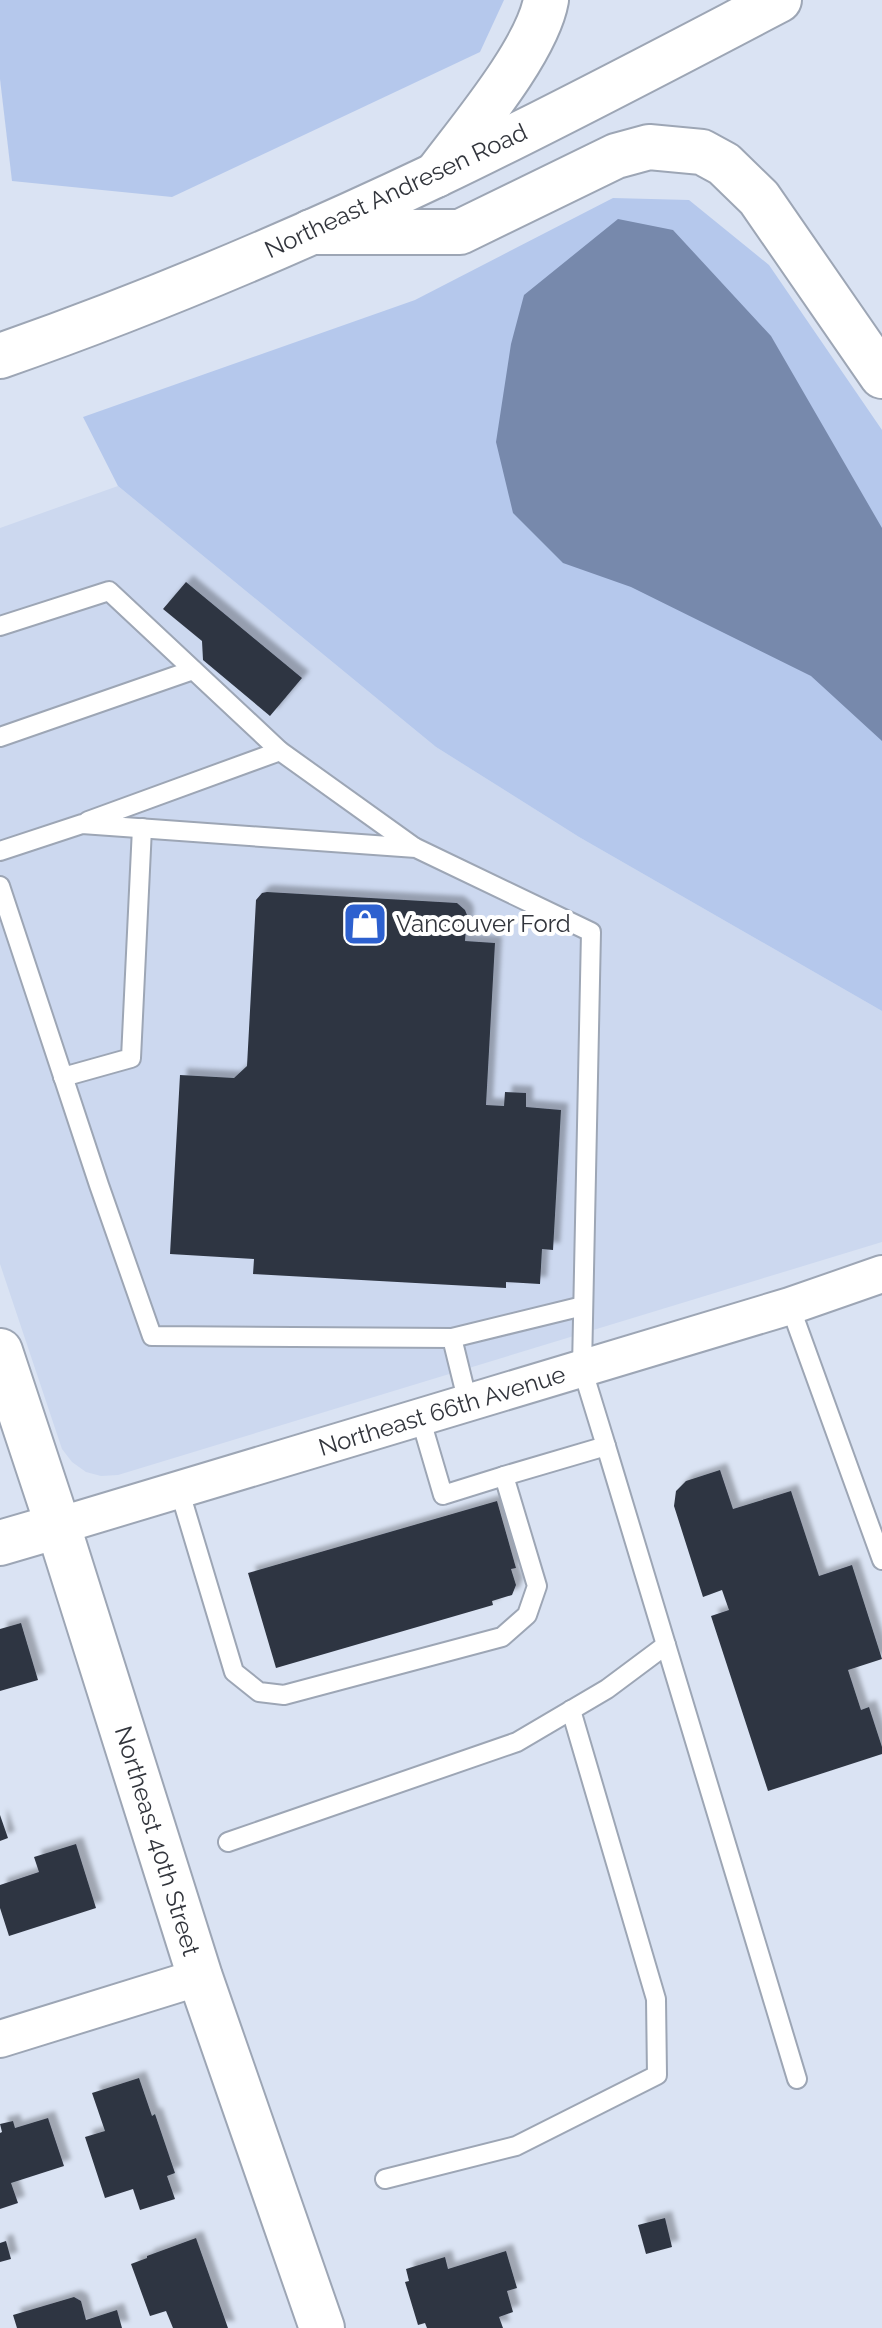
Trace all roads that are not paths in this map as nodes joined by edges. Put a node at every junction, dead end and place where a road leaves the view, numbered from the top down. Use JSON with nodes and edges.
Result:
{"nodes":[{"id":1,"x":546,"y":0,"type":"edge"},
{"id":2,"x":779,"y":0,"type":"edge"},
{"id":3,"x":436,"y":175,"type":"junction"},
{"id":4,"x":311,"y":232,"type":"junction"},
{"id":5,"x":0,"y":356,"type":"edge"},
{"id":6,"x":882,"y":376,"type":"edge"},
{"id":7,"x":0,"y":626,"type":"edge"},
{"id":8,"x":193,"y":670,"type":"junction"},
{"id":9,"x":0,"y":737,"type":"edge"},
{"id":10,"x":280,"y":751,"type":"junction"},
{"id":11,"x":82,"y":824,"type":"junction"},
{"id":12,"x":142,"y":828,"type":"junction"},
{"id":13,"x":416,"y":848,"type":"junction"},
{"id":14,"x":0,"y":851,"type":"edge"},
{"id":15,"x":0,"y":886,"type":"edge"},
{"id":16,"x":63,"y":1077,"type":"junction"},
{"id":17,"x":882,"y":1274,"type":"edge"},
{"id":18,"x":583,"y":1306,"type":"junction"},
{"id":19,"x":790,"y":1306,"type":"junction"},
{"id":20,"x":452,"y":1338,"type":"junction"},
{"id":21,"x":0,"y":1351,"type":"edge"},
{"id":22,"x":582,"y":1368,"type":"junction"},
{"id":23,"x":468,"y":1403,"type":"junction"},
{"id":24,"x":420,"y":1417,"type":"junction"},
{"id":25,"x":606,"y":1446,"type":"junction"},
{"id":26,"x":504,"y":1476,"type":"junction"},
{"id":27,"x":179,"y":1489,"type":"junction"},
{"id":28,"x":876,"y":1523,"type":"edge"},
{"id":29,"x":58,"y":1526,"type":"junction"},
{"id":30,"x":0,"y":1543,"type":"edge"},
{"id":31,"x":882,"y":1560,"type":"edge"},
{"id":32,"x":666,"y":1645,"type":"junction"},
{"id":33,"x":571,"y":1710,"type":"junction"},
{"id":34,"x":228,"y":1842,"type":"dead end"},
{"id":35,"x":200,"y":1977,"type":"junction"},
{"id":36,"x":0,"y":2039,"type":"edge"},
{"id":37,"x":797,"y":2079,"type":"dead end"},
{"id":38,"x":385,"y":2179,"type":"dead end"},
{"id":39,"x":322,"y":2328,"type":"edge"}],
"edges":[{"from":1,"to":3,"type":"main road"},
{"from":2,"to":3,"type":"main road","name":"Northeast Andresen Road"},
{"from":3,"to":4,"type":"main road","name":"Northeast Andresen Road"},
{"from":4,"to":5,"type":"main road","name":"Northeast Andresen Road"},
{"from":4,"to":6,"type":"main road"},
{"from":7,"to":8,"type":"lane"},
{"from":8,"to":9,"type":"lane"},
{"from":8,"to":10,"type":"lane"},
{"from":10,"to":11,"type":"lane"},
{"from":10,"to":13,"type":"lane"},
{"from":11,"to":12,"type":"lane"},
{"from":11,"to":14,"type":"lane"},
{"from":12,"to":13,"type":"lane"},
{"from":12,"to":16,"type":"lane"},
{"from":13,"to":18,"type":"lane"},
{"from":15,"to":16,"type":"lane"},
{"from":16,"to":20,"type":"lane"},
{"from":17,"to":19,"type":"street","name":"Northeast 66th Avenue"},
{"from":18,"to":20,"type":"lane"},
{"from":18,"to":22,"type":"lane"},
{"from":19,"to":22,"type":"street","name":"Northeast 66th Avenue"},
{"from":19,"to":28,"type":"lane"},
{"from":20,"to":23,"type":"lane"},
{"from":21,"to":29,"type":"main road","name":"Northeast 40th Street"},
{"from":22,"to":23,"type":"street","name":"Northeast 66th Avenue"},
{"from":22,"to":25,"type":"lane"},
{"from":23,"to":24,"type":"street","name":"Northeast 66th Avenue"},
{"from":24,"to":26,"type":"lane"},
{"from":24,"to":27,"type":"street","name":"Northeast 66th Avenue"},
{"from":25,"to":26,"type":"lane"},
{"from":25,"to":32,"type":"lane"},
{"from":26,"to":27,"type":"lane"},
{"from":27,"to":29,"type":"street","name":"Northeast 66th Avenue"},
{"from":28,"to":31,"type":"lane"},
{"from":29,"to":30,"type":"main road","name":"Northeast 66th Avenue"},
{"from":29,"to":35,"type":"main road","name":"Northeast 40th Street"},
{"from":32,"to":33,"type":"lane"},
{"from":32,"to":37,"type":"lane"},
{"from":33,"to":34,"type":"lane"},
{"from":33,"to":38,"type":"lane"},
{"from":35,"to":36,"type":"street"},
{"from":35,"to":39,"type":"main road","name":"Northeast 40th Street"}]}
